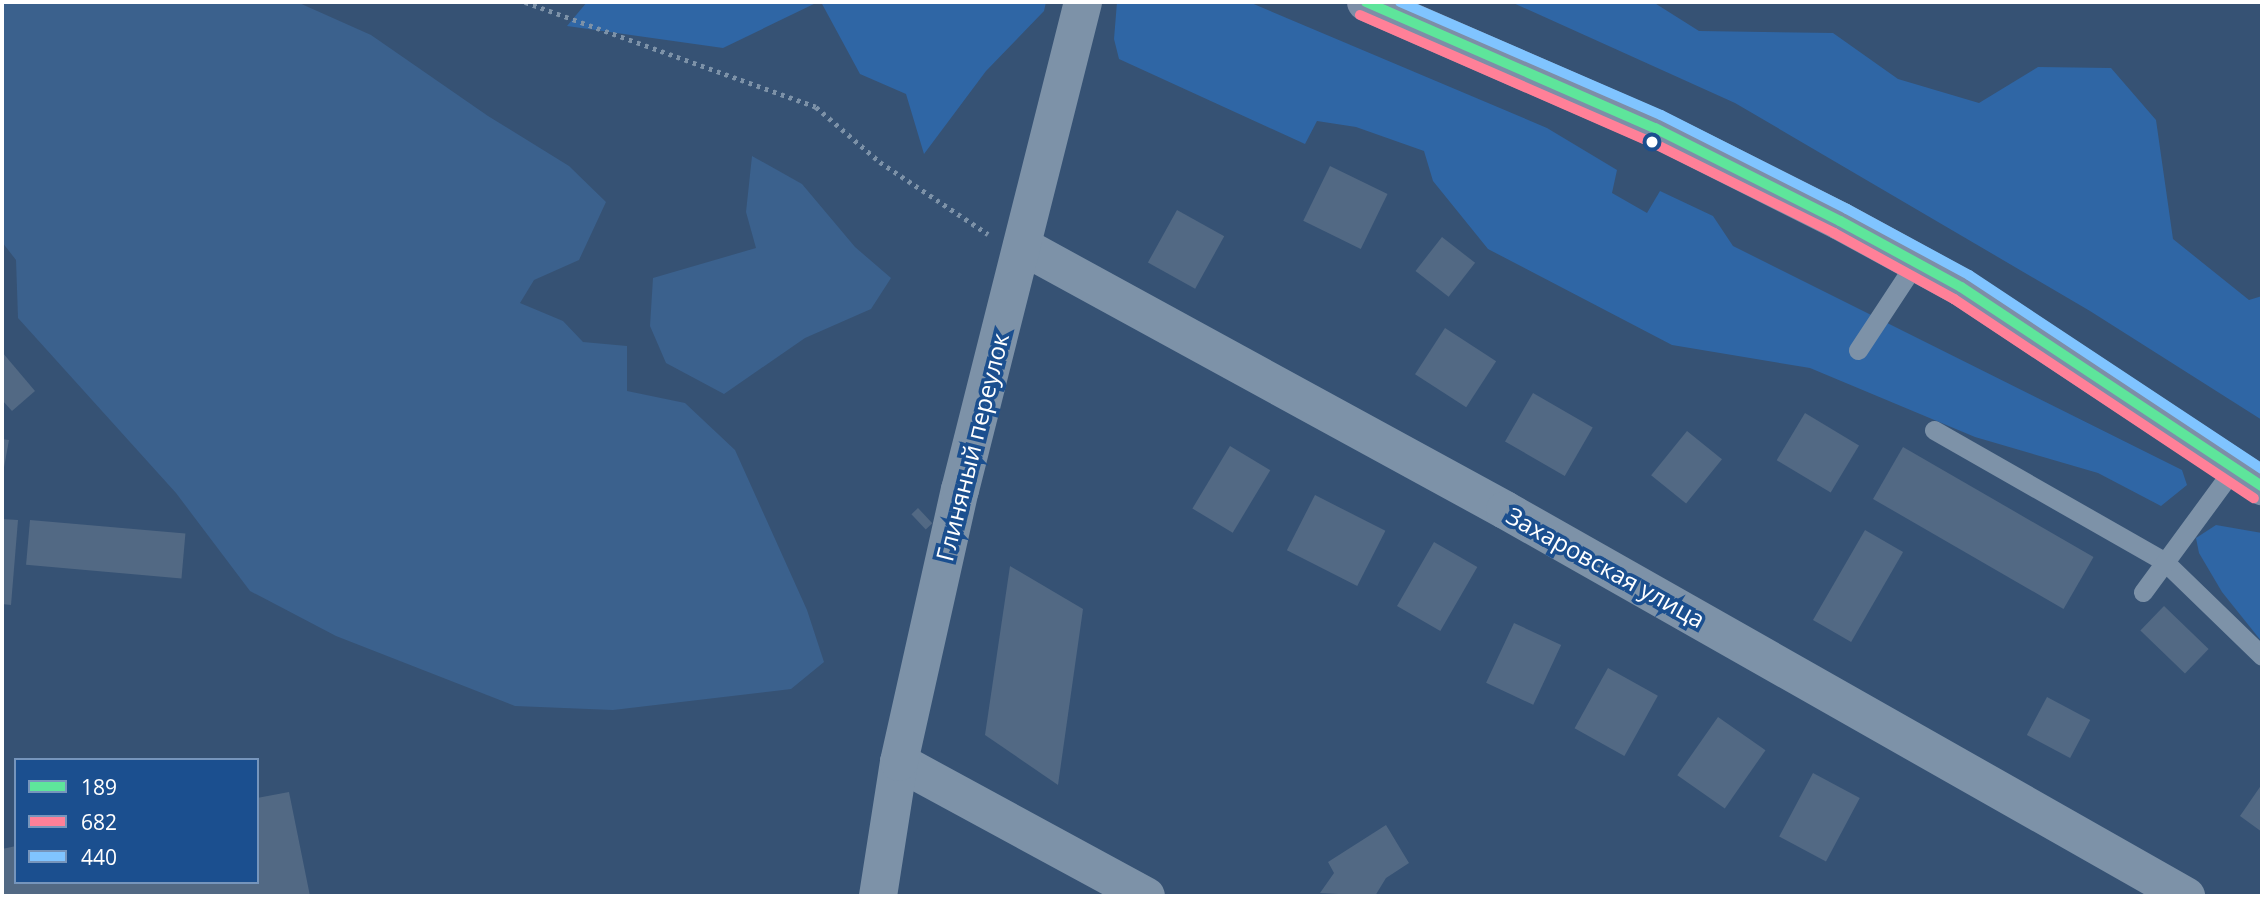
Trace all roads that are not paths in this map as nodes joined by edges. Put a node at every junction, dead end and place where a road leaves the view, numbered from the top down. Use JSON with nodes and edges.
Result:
{"nodes":[{"id":1,"x":1083,"y":2,"type":"edge"},
{"id":2,"x":1366,"y":2,"type":"edge"},
{"id":3,"x":1018,"y":261,"type":"junction"},
{"id":4,"x":1916,"y":262,"type":"junction"},
{"id":5,"x":1858,"y":350,"type":"dead end"},
{"id":6,"x":1934,"y":430,"type":"dead end"},
{"id":7,"x":2248,"y":477,"type":"edge"},
{"id":8,"x":2165,"y":562,"type":"junction"},
{"id":9,"x":2143,"y":592,"type":"dead end"},
{"id":10,"x":2262,"y":656,"type":"edge"},
{"id":11,"x":899,"y":762,"type":"junction"},
{"id":12,"x":878,"y":896,"type":"edge"},
{"id":13,"x":1146,"y":896,"type":"edge"},
{"id":14,"x":2186,"y":896,"type":"edge"}],
"edges":[{"from":1,"to":3,"type":"street","name":"Глиняный переулок"},
{"from":2,"to":4,"type":"main road"},
{"from":3,"to":11,"type":"street","name":"Глиняный переулок"},
{"from":3,"to":14,"type":"street","name":"Захаровская улица"},
{"from":4,"to":5,"type":"lane"},
{"from":4,"to":7,"type":"main road"},
{"from":6,"to":8,"type":"lane"},
{"from":7,"to":8,"type":"lane"},
{"from":8,"to":9,"type":"lane"},
{"from":8,"to":10,"type":"lane"},
{"from":11,"to":12,"type":"street","name":"Глиняный переулок"},
{"from":11,"to":13,"type":"street"}]}
